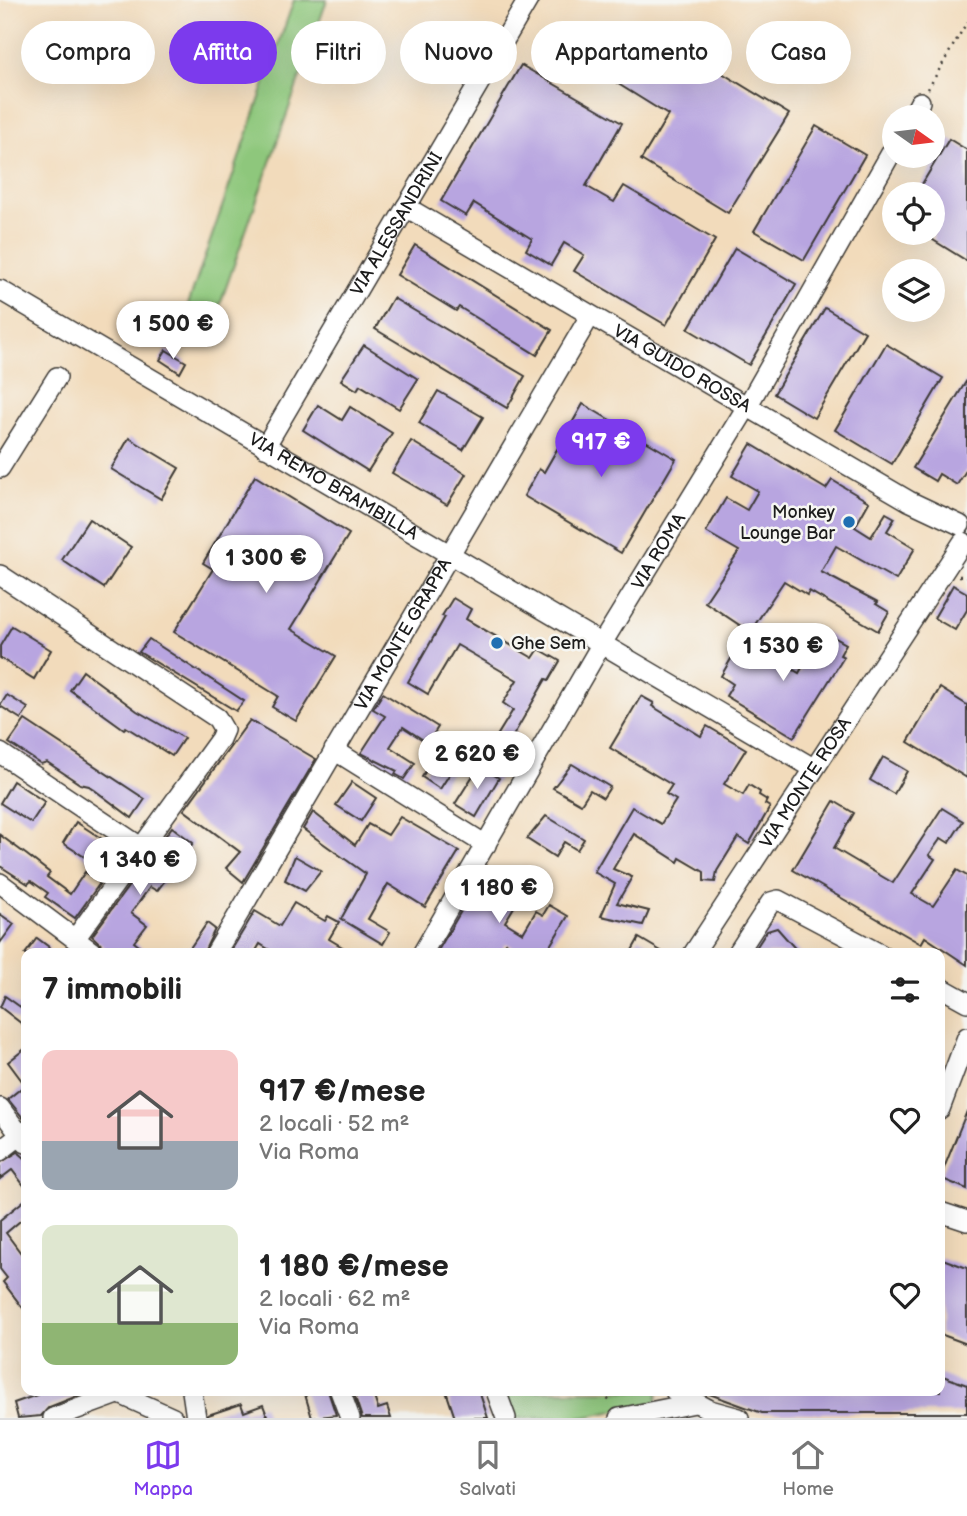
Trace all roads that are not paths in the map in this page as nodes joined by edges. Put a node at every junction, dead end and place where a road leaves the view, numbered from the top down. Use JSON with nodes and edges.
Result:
{"nodes":[{"id":1,"x":528,"y":0,"type":"edge"},
{"id":2,"x":883,"y":168,"type":"edge"},
{"id":3,"x":406,"y":207,"type":"junction"},
{"id":4,"x":0,"y":290,"type":"edge"},
{"id":5,"x":590,"y":316,"type":"junction"},
{"id":6,"x":57,"y":377,"type":"dead end"},
{"id":7,"x":748,"y":405,"type":"junction"},
{"id":8,"x":265,"y":447,"type":"junction"},
{"id":9,"x":0,"y":468,"type":"edge"},
{"id":10,"x":964,"y":532,"type":"edge"},
{"id":11,"x":449,"y":555,"type":"junction"},
{"id":12,"x":0,"y":575,"type":"edge"},
{"id":13,"x":601,"y":645,"type":"junction"},
{"id":14,"x":334,"y":750,"type":"junction"},
{"id":15,"x":0,"y":753,"type":"edge"},
{"id":16,"x":813,"y":768,"type":"junction"},
{"id":17,"x":486,"y":845,"type":"junction"},
{"id":18,"x":142,"y":848,"type":"junction"},
{"id":19,"x":0,"y":883,"type":"edge"},
{"id":20,"x":75,"y":939,"type":"junction"},
{"id":21,"x":87,"y":948,"type":"edge"},
{"id":22,"x":218,"y":948,"type":"edge"},
{"id":23,"x":426,"y":948,"type":"edge"},
{"id":24,"x":698,"y":948,"type":"edge"},
{"id":25,"x":741,"y":948,"type":"edge"},
{"id":26,"x":869,"y":948,"type":"edge"},
{"id":27,"x":945,"y":990,"type":"edge"},
{"id":28,"x":967,"y":1002,"type":"edge"},
{"id":29,"x":967,"y":1037,"type":"edge"},
{"id":30,"x":945,"y":1096,"type":"edge"},
{"id":31,"x":0,"y":1108,"type":"edge"},
{"id":32,"x":21,"y":1132,"type":"edge"},
{"id":33,"x":21,"y":1138,"type":"edge"},
{"id":34,"x":0,"y":1151,"type":"edge"},
{"id":35,"x":945,"y":1214,"type":"edge"},
{"id":36,"x":967,"y":1221,"type":"edge"},
{"id":37,"x":112,"y":1396,"type":"edge"},
{"id":38,"x":131,"y":1396,"type":"edge"},
{"id":39,"x":193,"y":1396,"type":"edge"},
{"id":40,"x":343,"y":1396,"type":"edge"},
{"id":41,"x":498,"y":1396,"type":"edge"},
{"id":42,"x":682,"y":1396,"type":"edge"},
{"id":43,"x":703,"y":1410,"type":"edge"},
{"id":44,"x":53,"y":1418,"type":"edge"},
{"id":45,"x":173,"y":1418,"type":"edge"},
{"id":46,"x":196,"y":1418,"type":"edge"},
{"id":47,"x":350,"y":1418,"type":"edge"},
{"id":48,"x":506,"y":1418,"type":"edge"},
{"id":49,"x":619,"y":1418,"type":"edge"},
{"id":50,"x":739,"y":1418,"type":"edge"}],
"edges":[{"from":1,"to":3,"type":"street","name":"VIA ALESSANDRINI"},
{"from":2,"to":7,"type":"street","name":"VIA ROMA"},
{"from":3,"to":5,"type":"street","name":"VIA GUIDO ROSSA"},
{"from":3,"to":8,"type":"street","name":"VIA ALESSANDRINI"},
{"from":4,"to":8,"type":"street","name":"VIA REMO BRAMBILLA"},
{"from":5,"to":7,"type":"street","name":"VIA GUIDO ROSSA"},
{"from":5,"to":11,"type":"street","name":"VIA MONTE GRAPPA"},
{"from":6,"to":9,"type":"street"},
{"from":7,"to":10,"type":"street","name":"VIA GUIDO ROSSA"},
{"from":7,"to":13,"type":"street","name":"VIA ROMA"},
{"from":8,"to":11,"type":"street","name":"VIA REMO BRAMBILLA"},
{"from":10,"to":16,"type":"street","name":"VIA MONTE ROSA"},
{"from":11,"to":13,"type":"street","name":"VIA REMO BRAMBILLA"},
{"from":11,"to":14,"type":"street","name":"VIA MONTE GRAPPA"},
{"from":12,"to":18,"type":"street"},
{"from":13,"to":16,"type":"street","name":"VIA REMO BRAMBILLA"},
{"from":13,"to":17,"type":"street","name":"VIA ROMA"},
{"from":14,"to":17,"type":"street"},
{"from":14,"to":22,"type":"street","name":"VIA MONTE GRAPPA"},
{"from":15,"to":18,"type":"street"},
{"from":16,"to":24,"type":"street","name":"VIA MONTE ROSA"},
{"from":17,"to":23,"type":"street","name":"VIA ROMA"},
{"from":18,"to":20,"type":"street"},
{"from":19,"to":20,"type":"street"},
{"from":20,"to":21,"type":"street"},
{"from":25,"to":26,"type":"street"},
{"from":27,"to":28,"type":"street"},
{"from":29,"to":30,"type":"street"},
{"from":31,"to":32,"type":"street"},
{"from":33,"to":34,"type":"street"},
{"from":35,"to":36,"type":"street"},
{"from":37,"to":44,"type":"street"},
{"from":38,"to":45,"type":"street"},
{"from":39,"to":46,"type":"street"},
{"from":40,"to":47,"type":"street"},
{"from":41,"to":48,"type":"street"},
{"from":42,"to":43,"type":"street"},
{"from":43,"to":49,"type":"street"},
{"from":43,"to":50,"type":"street"}]}
